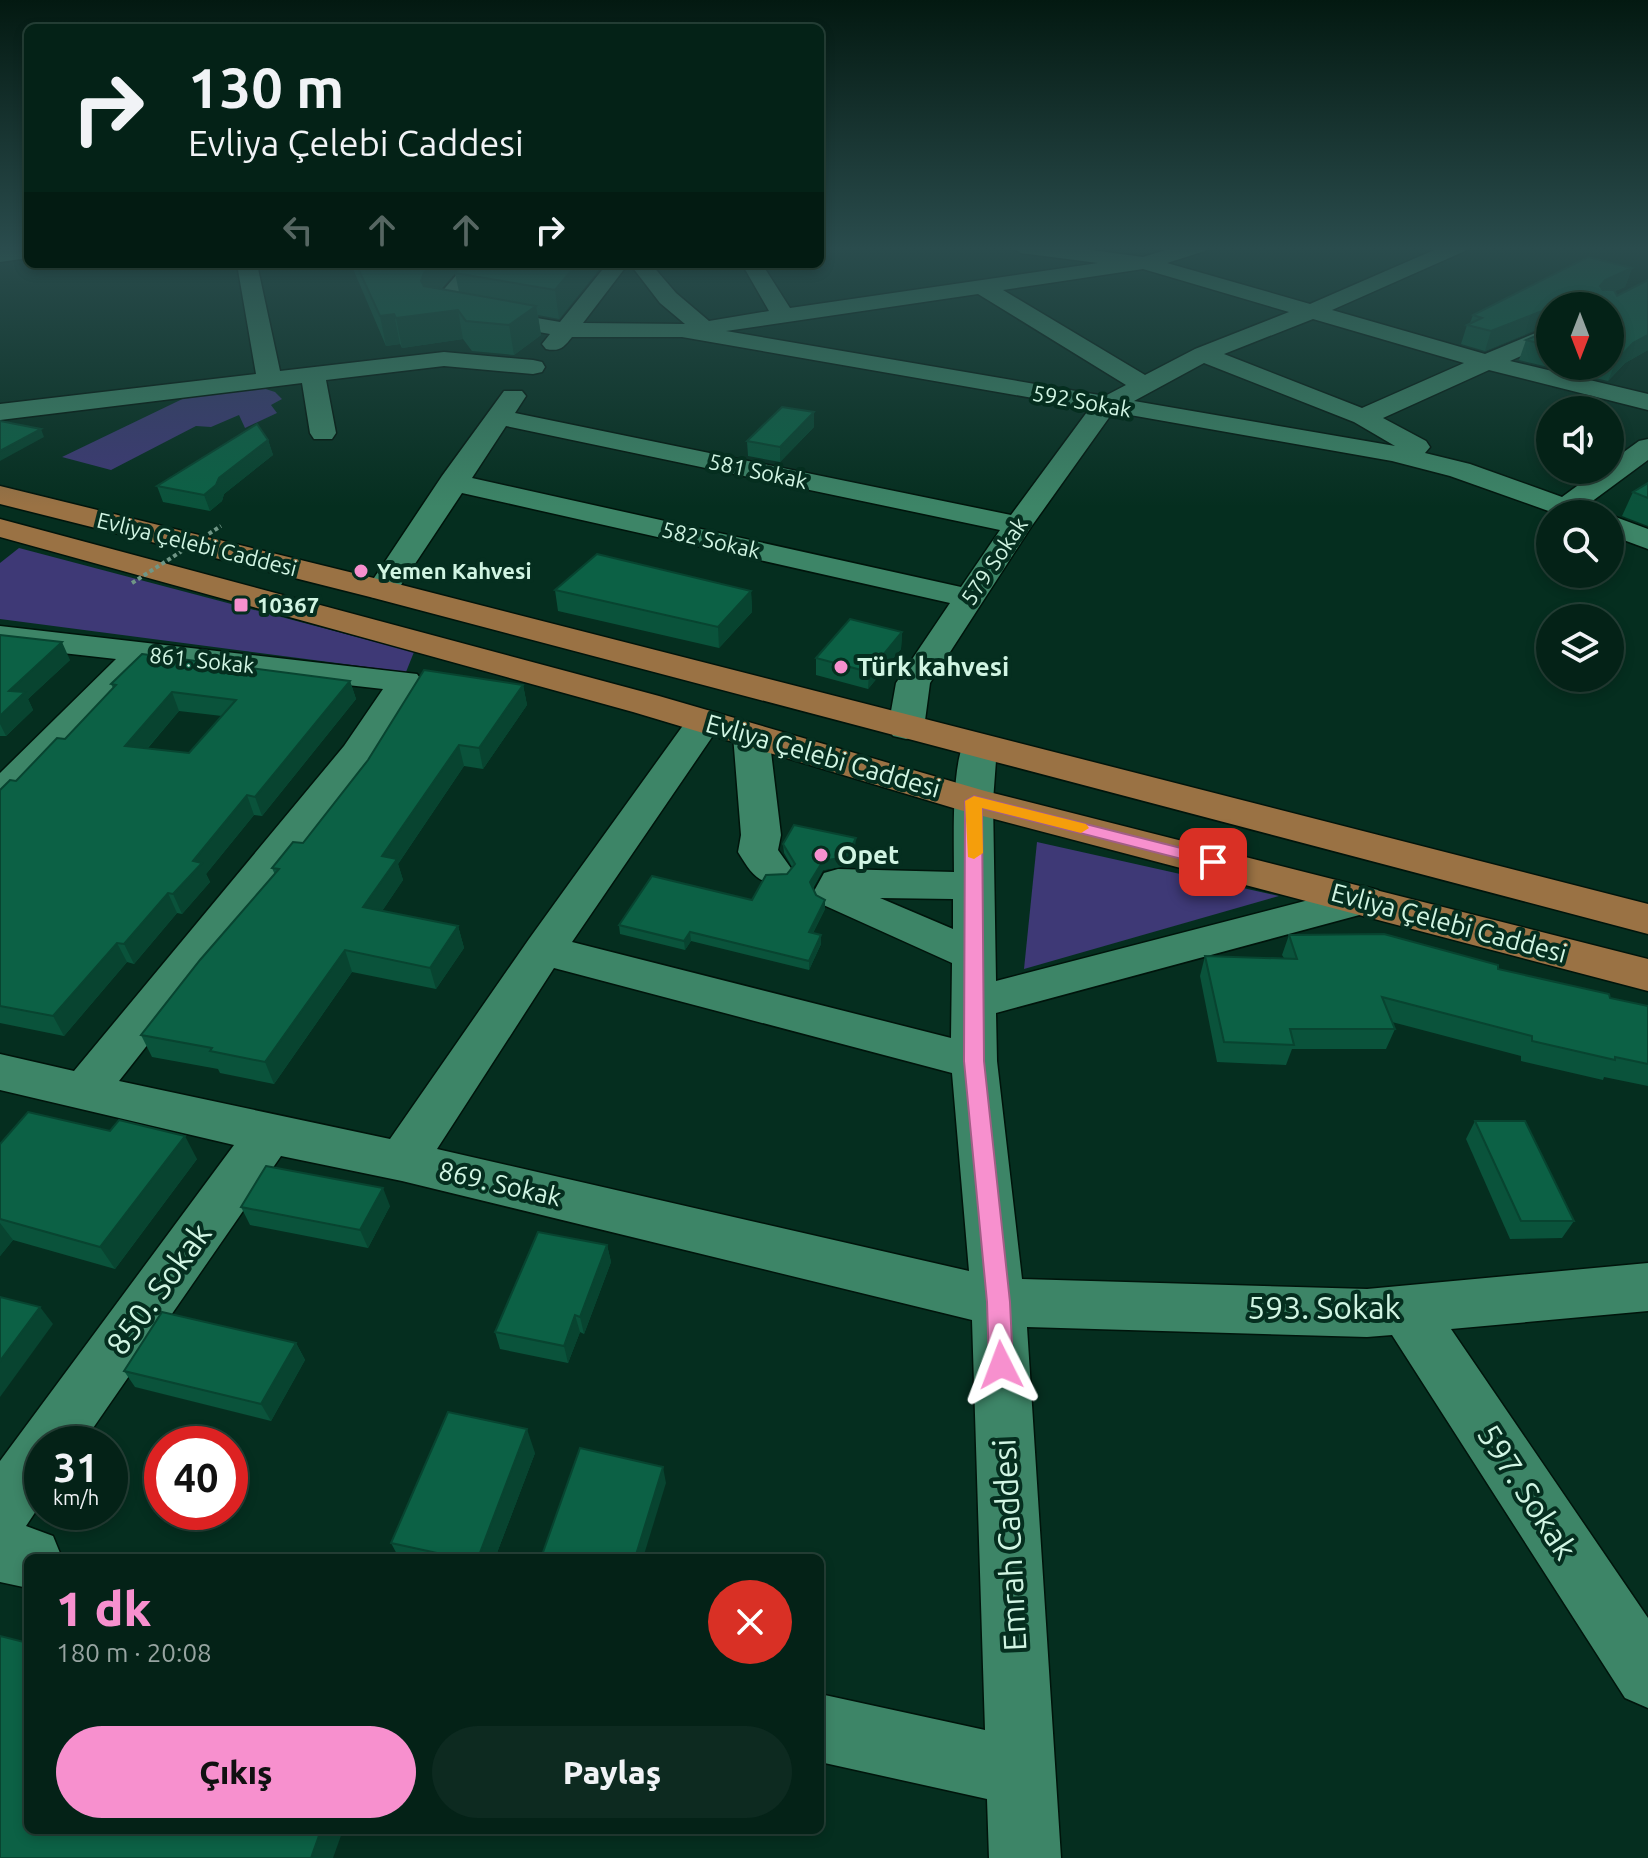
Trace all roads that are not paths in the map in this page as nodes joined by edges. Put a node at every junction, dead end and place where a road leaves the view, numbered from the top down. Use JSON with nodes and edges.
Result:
{"nodes":[{"id":1,"x":260,"y":334,"type":"edge"},
{"id":2,"x":564,"y":334,"type":"edge"},
{"id":3,"x":717,"y":334,"type":"edge"},
{"id":4,"x":1059,"y":334,"type":"edge"},
{"id":5,"x":1255,"y":334,"type":"edge"},
{"id":6,"x":1386,"y":334,"type":"edge"},
{"id":7,"x":1536,"y":340,"type":"edge"},
{"id":8,"x":1203,"y":354,"type":"junction"},
{"id":9,"x":1486,"y":362,"type":"junction"},
{"id":10,"x":533,"y":367,"type":"junction"},
{"id":11,"x":313,"y":374,"type":"junction"},
{"id":12,"x":269,"y":379,"type":"junction"},
{"id":13,"x":1142,"y":384,"type":"junction"},
{"id":14,"x":1648,"y":402,"type":"edge"},
{"id":15,"x":1105,"y":406,"type":"junction"},
{"id":16,"x":0,"y":412,"type":"edge"},
{"id":17,"x":498,"y":417,"type":"junction"},
{"id":18,"x":1363,"y":417,"type":"junction"},
{"id":19,"x":323,"y":433,"type":"dead end"},
{"id":20,"x":1648,"y":447,"type":"edge"},
{"id":21,"x":1460,"y":470,"type":"junction"},
{"id":22,"x":452,"y":482,"type":"junction"},
{"id":23,"x":0,"y":495,"type":"edge"},
{"id":24,"x":1546,"y":500,"type":"edge"},
{"id":25,"x":1587,"y":500,"type":"edge"},
{"id":26,"x":1018,"y":525,"type":"junction"},
{"id":27,"x":2,"y":530,"type":"edge"},
{"id":28,"x":1624,"y":530,"type":"edge"},
{"id":29,"x":1648,"y":540,"type":"edge"},
{"id":30,"x":382,"y":590,"type":"junction"},
{"id":31,"x":969,"y":598,"type":"junction"},
{"id":32,"x":0,"y":636,"type":"edge"},
{"id":33,"x":140,"y":654,"type":"junction"},
{"id":34,"x":705,"y":721,"type":"junction"},
{"id":35,"x":906,"y":728,"type":"junction"},
{"id":36,"x":751,"y":735,"type":"junction"},
{"id":37,"x":979,"y":747,"type":"junction"},
{"id":38,"x":0,"y":794,"type":"edge"},
{"id":39,"x":974,"y":801,"type":"junction"},
{"id":40,"x":773,"y":871,"type":"edge"},
{"id":41,"x":974,"y":886,"type":"junction"},
{"id":42,"x":1363,"y":900,"type":"junction"},
{"id":43,"x":1648,"y":919,"type":"edge"},
{"id":44,"x":544,"y":950,"type":"junction"},
{"id":45,"x":1648,"y":975,"type":"edge"},
{"id":46,"x":975,"y":980,"type":"junction"},
{"id":47,"x":974,"y":1061,"type":"junction"},
{"id":48,"x":0,"y":1072,"type":"edge"},
{"id":49,"x":84,"y":1091,"type":"junction"},
{"id":50,"x":269,"y":1134,"type":"junction"},
{"id":51,"x":402,"y":1161,"type":"junction"},
{"id":52,"x":1648,"y":1287,"type":"edge"},
{"id":53,"x":998,"y":1302,"type":"junction"},
{"id":54,"x":1406,"y":1309,"type":"junction"},
{"id":55,"x":61,"y":1426,"type":"edge"},
{"id":56,"x":24,"y":1477,"type":"edge"},
{"id":57,"x":0,"y":1511,"type":"edge"},
{"id":58,"x":0,"y":1551,"type":"edge"},
{"id":59,"x":24,"y":1556,"type":"edge"},
{"id":60,"x":1648,"y":1675,"type":"edge"},
{"id":61,"x":824,"y":1729,"type":"edge"},
{"id":62,"x":1022,"y":1772,"type":"junction"},
{"id":63,"x":1025,"y":1858,"type":"edge"}],
"edges":[{"from":1,"to":12,"type":"street"},
{"from":2,"to":10,"type":"street"},
{"from":3,"to":15,"type":"street","name":"592 Sokak"},
{"from":4,"to":13,"type":"street"},
{"from":5,"to":8,"type":"street"},
{"from":6,"to":9,"type":"street"},
{"from":7,"to":9,"type":"street"},
{"from":8,"to":13,"type":"street"},
{"from":8,"to":18,"type":"street"},
{"from":9,"to":14,"type":"street"},
{"from":9,"to":18,"type":"street"},
{"from":10,"to":11,"type":"street"},
{"from":10,"to":17,"type":"street"},
{"from":11,"to":12,"type":"street"},
{"from":11,"to":19,"type":"street"},
{"from":12,"to":16,"type":"street"},
{"from":13,"to":15,"type":"street"},
{"from":15,"to":21,"type":"street","name":"592 Sokak"},
{"from":15,"to":26,"type":"street","name":"579 Sokak"},
{"from":17,"to":22,"type":"street"},
{"from":17,"to":26,"type":"street","name":"581 Sokak"},
{"from":18,"to":21,"type":"street"},
{"from":20,"to":25,"type":"street"},
{"from":21,"to":24,"type":"street","name":"592 Sokak"},
{"from":22,"to":30,"type":"street"},
{"from":22,"to":31,"type":"street","name":"582 Sokak"},
{"from":23,"to":30,"type":"main road","name":"Evliya Çelebi Caddesi"},
{"from":26,"to":31,"type":"street","name":"579 Sokak"},
{"from":27,"to":30,"type":"main road"},
{"from":27,"to":34,"type":"main road","name":"Evliya Çelebi Caddesi"},
{"from":28,"to":29,"type":"street"},
{"from":30,"to":35,"type":"main road","name":"Evliya Çelebi Caddesi"},
{"from":31,"to":35,"type":"street","name":"579 Sokak"},
{"from":32,"to":33,"type":"street","name":"861. Sokak"},
{"from":33,"to":38,"type":"street"},
{"from":33,"to":49,"type":"street","name":"861. Sokak"},
{"from":34,"to":36,"type":"main road","name":"Evliya Çelebi Caddesi"},
{"from":34,"to":44,"type":"street"},
{"from":35,"to":37,"type":"main road","name":"Evliya Çelebi Caddesi"},
{"from":36,"to":39,"type":"main road","name":"Evliya Çelebi Caddesi"},
{"from":36,"to":40,"type":"street"},
{"from":37,"to":39,"type":"street","name":"Emrah Caddesi"},
{"from":37,"to":43,"type":"main road","name":"Evliya Çelebi Caddesi"},
{"from":39,"to":41,"type":"street","name":"Emrah Caddesi"},
{"from":39,"to":42,"type":"main road","name":"Evliya Çelebi Caddesi"},
{"from":41,"to":46,"type":"street","name":"Emrah Caddesi"},
{"from":41,"to":46,"type":"street"},
{"from":42,"to":45,"type":"main road","name":"Evliya Çelebi Caddesi"},
{"from":42,"to":46,"type":"street"},
{"from":44,"to":47,"type":"street"},
{"from":44,"to":51,"type":"street"},
{"from":46,"to":47,"type":"street","name":"Emrah Caddesi"},
{"from":47,"to":53,"type":"street","name":"Emrah Caddesi"},
{"from":48,"to":49,"type":"street","name":"869. Sokak"},
{"from":49,"to":50,"type":"street","name":"869. Sokak"},
{"from":50,"to":51,"type":"street","name":"869. Sokak"},
{"from":50,"to":55,"type":"street","name":"850. Sokak"},
{"from":51,"to":53,"type":"street","name":"869. Sokak"},
{"from":52,"to":54,"type":"street","name":"593. Sokak"},
{"from":53,"to":54,"type":"street","name":"593. Sokak"},
{"from":53,"to":62,"type":"street","name":"Emrah Caddesi"},
{"from":54,"to":60,"type":"street","name":"597. Sokak"},
{"from":56,"to":57,"type":"street"},
{"from":58,"to":59,"type":"street"},
{"from":61,"to":62,"type":"street"},
{"from":62,"to":63,"type":"street","name":"Emrah Caddesi"}]}
